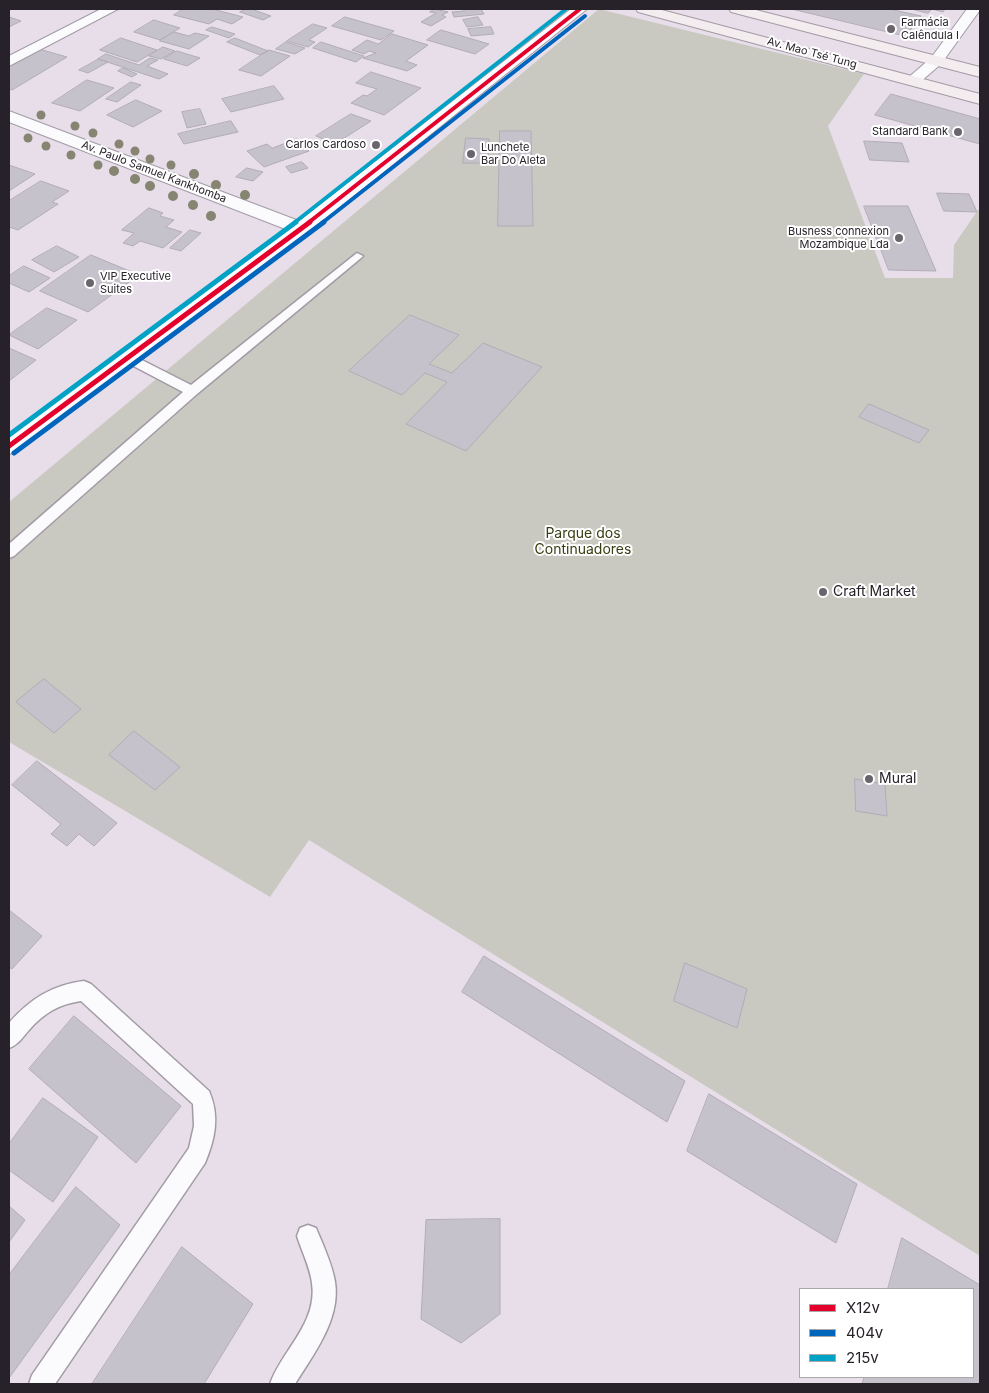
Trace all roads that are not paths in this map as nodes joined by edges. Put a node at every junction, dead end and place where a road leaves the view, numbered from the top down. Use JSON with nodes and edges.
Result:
{"nodes":[{"id":1,"x":111,"y":9,"type":"edge"},
{"id":2,"x":580,"y":9,"type":"edge"},
{"id":3,"x":643,"y":9,"type":"edge"},
{"id":4,"x":736,"y":9,"type":"edge"},
{"id":5,"x":974,"y":9,"type":"edge"},
{"id":6,"x":936,"y":61,"type":"junction"},
{"id":7,"x":9,"y":62,"type":"edge"},
{"id":8,"x":980,"y":72,"type":"edge"},
{"id":9,"x":914,"y":80,"type":"junction"},
{"id":10,"x":980,"y":98,"type":"edge"},
{"id":11,"x":9,"y":116,"type":"edge"},
{"id":12,"x":300,"y":228,"type":"junction"},
{"id":13,"x":357,"y":256,"type":"dead end"},
{"id":14,"x":128,"y":358,"type":"junction"},
{"id":15,"x":192,"y":391,"type":"junction"},
{"id":16,"x":9,"y":446,"type":"edge"},
{"id":17,"x":9,"y":552,"type":"edge"},
{"id":18,"x":9,"y":1038,"type":"edge"},
{"id":19,"x":308,"y":1236,"type":"dead end"},
{"id":20,"x":42,"y":1384,"type":"edge"},
{"id":21,"x":282,"y":1384,"type":"edge"}],
"edges":[{"from":1,"to":7,"type":"street"},
{"from":2,"to":12,"type":"street"},
{"from":3,"to":9,"type":"main road","name":"Av. Mao Tsé Tung"},
{"from":4,"to":6,"type":"main road","name":"Av. Mao Tsé Tung"},
{"from":5,"to":6,"type":"street"},
{"from":6,"to":8,"type":"main road","name":"Av. Mao Tsé Tung"},
{"from":6,"to":9,"type":"street"},
{"from":9,"to":10,"type":"main road","name":"Av. Mao Tsé Tung"},
{"from":11,"to":12,"type":"street","name":"Av. Paulo Samuel Kankhomba"},
{"from":12,"to":14,"type":"street"},
{"from":13,"to":15,"type":"lane"},
{"from":14,"to":15,"type":"lane"},
{"from":14,"to":16,"type":"street"},
{"from":15,"to":17,"type":"lane"},
{"from":18,"to":20,"type":"lane"},
{"from":19,"to":21,"type":"lane"}]}
